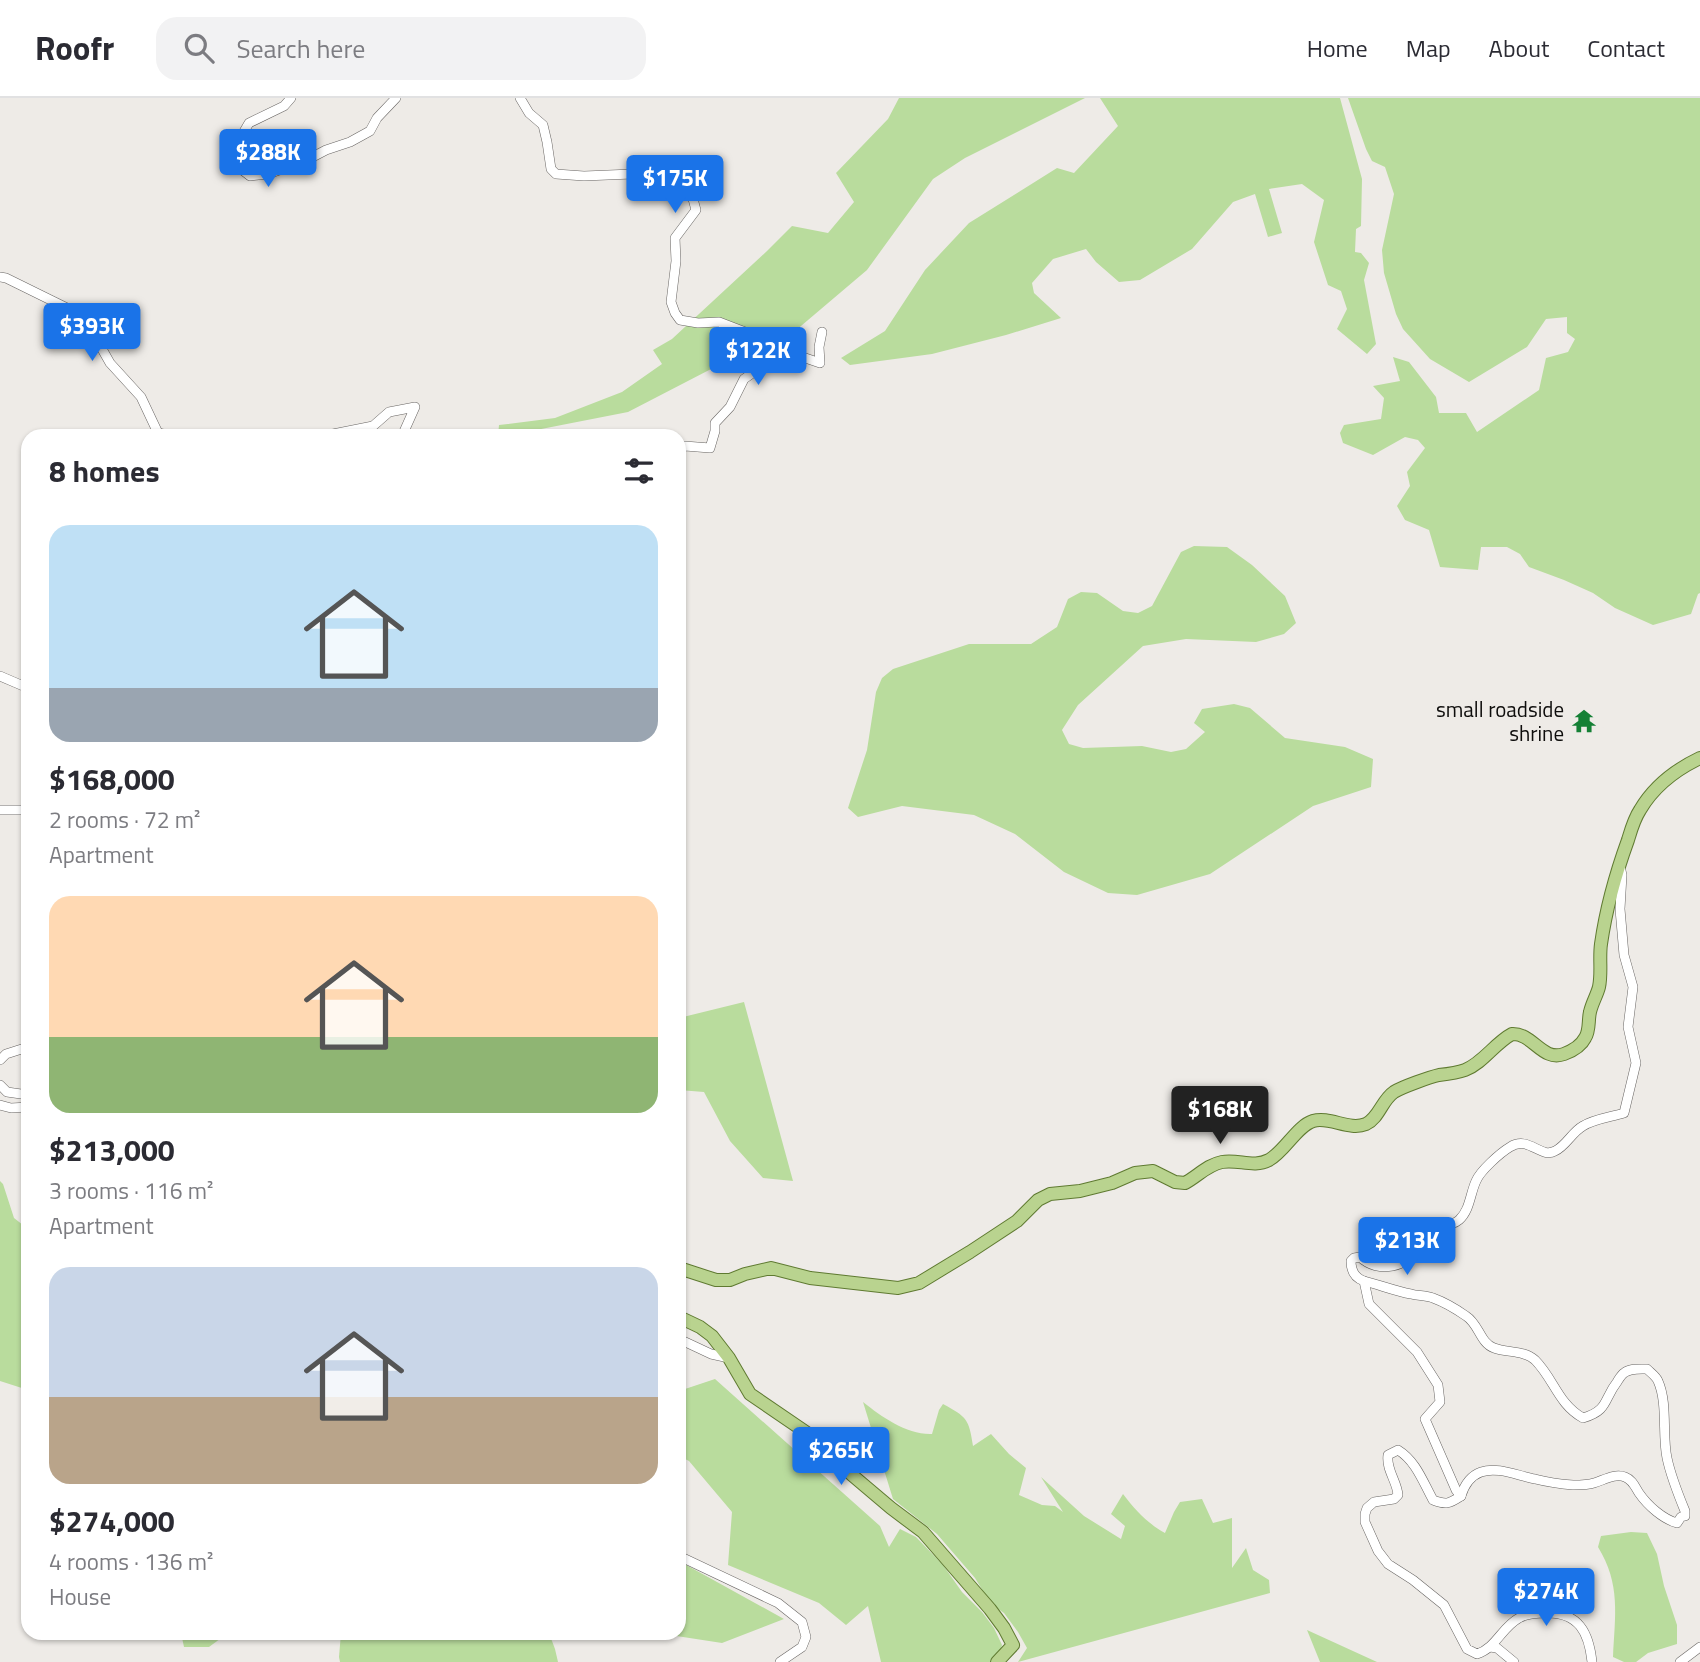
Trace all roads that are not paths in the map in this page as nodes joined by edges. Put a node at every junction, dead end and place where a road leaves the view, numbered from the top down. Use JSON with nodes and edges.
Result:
{"nodes":[{"id":1,"x":291,"y":98,"type":"edge"},
{"id":2,"x":396,"y":98,"type":"edge"},
{"id":3,"x":520,"y":98,"type":"edge"},
{"id":4,"x":0,"y":277,"type":"edge"},
{"id":5,"x":822,"y":332,"type":"dead end"},
{"id":6,"x":785,"y":351,"type":"junction"},
{"id":7,"x":156,"y":429,"type":"edge"},
{"id":8,"x":358,"y":429,"type":"edge"},
{"id":9,"x":405,"y":429,"type":"edge"},
{"id":10,"x":686,"y":446,"type":"edge"},
{"id":11,"x":0,"y":676,"type":"edge"},
{"id":12,"x":21,"y":685,"type":"edge"},
{"id":13,"x":1700,"y":758,"type":"edge"},
{"id":14,"x":0,"y":810,"type":"edge"},
{"id":15,"x":21,"y":810,"type":"edge"},
{"id":16,"x":1619,"y":864,"type":"junction"},
{"id":17,"x":21,"y":1049,"type":"edge"},
{"id":18,"x":0,"y":1060,"type":"edge"},
{"id":19,"x":0,"y":1085,"type":"edge"},
{"id":20,"x":21,"y":1094,"type":"edge"},
{"id":21,"x":0,"y":1105,"type":"edge"},
{"id":22,"x":21,"y":1107,"type":"edge"},
{"id":23,"x":686,"y":1270,"type":"edge"},
{"id":24,"x":1364,"y":1281,"type":"junction"},
{"id":25,"x":686,"y":1320,"type":"edge"},
{"id":26,"x":686,"y":1342,"type":"edge"},
{"id":27,"x":729,"y":1358,"type":"junction"},
{"id":28,"x":1461,"y":1496,"type":"junction"},
{"id":29,"x":686,"y":1559,"type":"edge"},
{"id":30,"x":1490,"y":1647,"type":"junction"},
{"id":31,"x":1700,"y":1647,"type":"edge"},
{"id":32,"x":780,"y":1662,"type":"edge"},
{"id":33,"x":997,"y":1662,"type":"edge"},
{"id":34,"x":1514,"y":1662,"type":"edge"},
{"id":35,"x":1592,"y":1662,"type":"edge"},
{"id":36,"x":1680,"y":1662,"type":"edge"}],
"edges":[{"from":1,"to":2,"type":"street"},
{"from":3,"to":6,"type":"street"},
{"from":4,"to":7,"type":"street"},
{"from":5,"to":6,"type":"street"},
{"from":6,"to":10,"type":"street"},
{"from":8,"to":9,"type":"street"},
{"from":11,"to":12,"type":"street"},
{"from":13,"to":16,"type":"main road"},
{"from":14,"to":15,"type":"street"},
{"from":16,"to":23,"type":"main road"},
{"from":16,"to":24,"type":"street"},
{"from":17,"to":18,"type":"street"},
{"from":19,"to":20,"type":"street"},
{"from":21,"to":22,"type":"street"},
{"from":24,"to":28,"type":"street"},
{"from":24,"to":28,"type":"street"},
{"from":25,"to":27,"type":"main road"},
{"from":26,"to":27,"type":"street"},
{"from":27,"to":33,"type":"main road"},
{"from":28,"to":30,"type":"street"},
{"from":29,"to":32,"type":"street"},
{"from":30,"to":34,"type":"street"},
{"from":30,"to":35,"type":"street"},
{"from":31,"to":36,"type":"street"}]}
